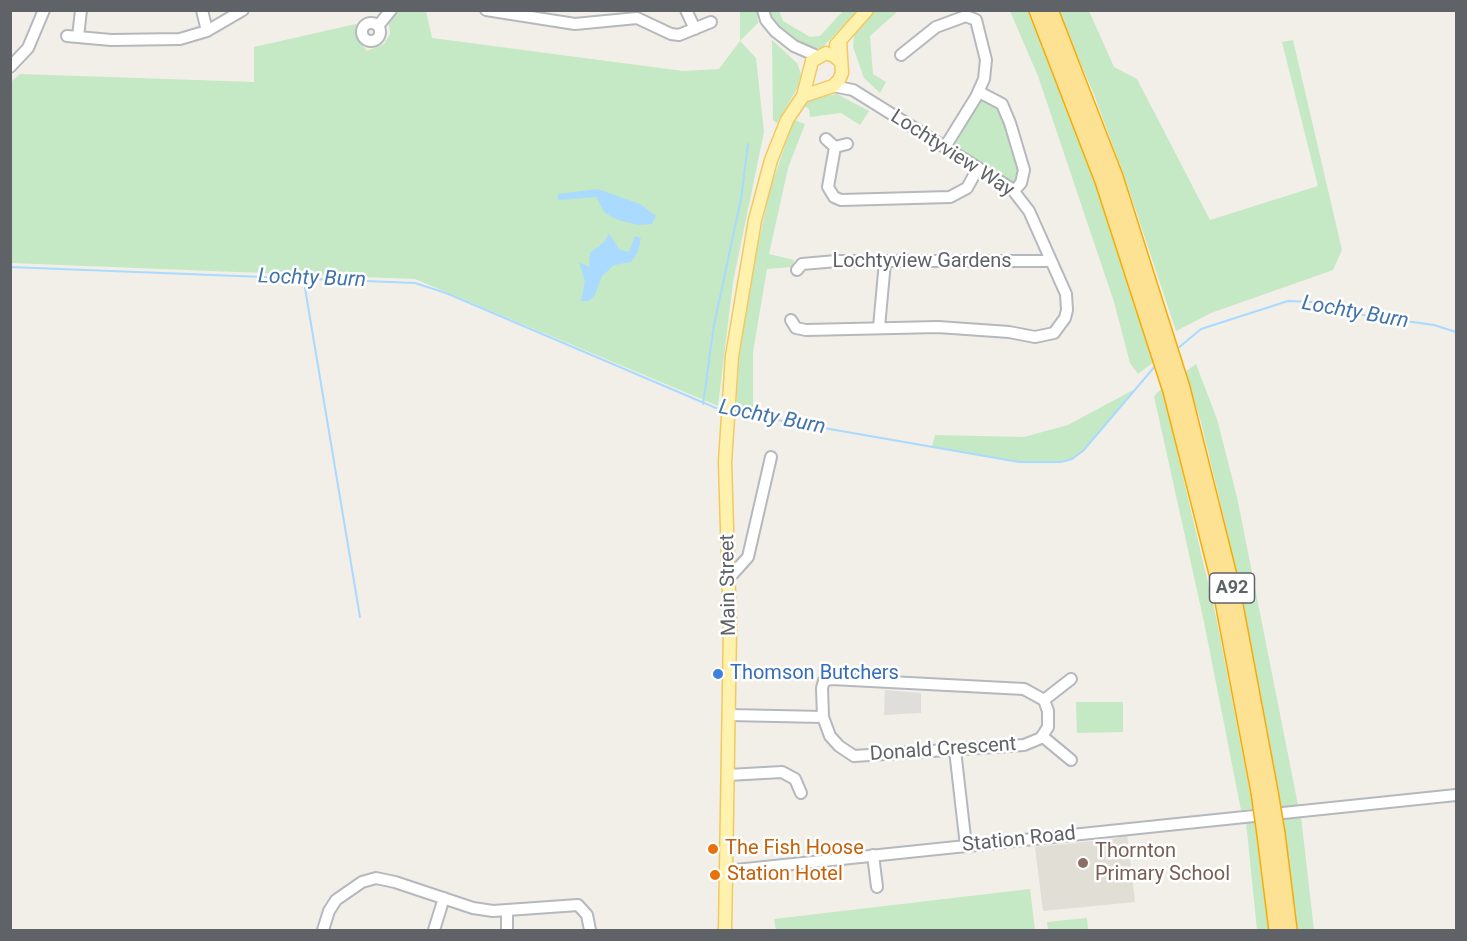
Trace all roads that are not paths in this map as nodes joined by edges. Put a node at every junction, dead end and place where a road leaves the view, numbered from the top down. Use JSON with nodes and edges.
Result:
{"nodes":[{"id":1,"x":44,"y":10,"type":"edge"},
{"id":2,"x":81,"y":10,"type":"edge"},
{"id":3,"x":202,"y":10,"type":"edge"},
{"id":4,"x":243,"y":10,"type":"edge"},
{"id":5,"x":391,"y":10,"type":"edge"},
{"id":6,"x":486,"y":10,"type":"edge"},
{"id":7,"x":686,"y":10,"type":"edge"},
{"id":8,"x":763,"y":10,"type":"edge"},
{"id":9,"x":867,"y":10,"type":"edge"},
{"id":10,"x":1037,"y":10,"type":"edge"},
{"id":11,"x":1050,"y":10,"type":"edge"},
{"id":12,"x":971,"y":13,"type":"edge"},
{"id":13,"x":538,"y":15,"type":"edge"},
{"id":14,"x":609,"y":16,"type":"edge"},
{"id":15,"x":711,"y":22,"type":"dead end"},
{"id":16,"x":378,"y":26,"type":"dead end"},
{"id":17,"x":695,"y":29,"type":"junction"},
{"id":18,"x":207,"y":31,"type":"junction"},
{"id":19,"x":840,"y":40,"type":"junction"},
{"id":20,"x":901,"y":55,"type":"dead end"},
{"id":21,"x":13,"y":61,"type":"edge"},
{"id":22,"x":815,"y":63,"type":"junction"},
{"id":23,"x":842,"y":68,"type":"junction"},
{"id":24,"x":830,"y":86,"type":"junction"},
{"id":25,"x":853,"y":90,"type":"junction"},
{"id":26,"x":979,"y":92,"type":"junction"},
{"id":27,"x":803,"y":96,"type":"junction"},
{"id":28,"x":847,"y":144,"type":"dead end"},
{"id":29,"x":945,"y":147,"type":"junction"},
{"id":30,"x":978,"y":168,"type":"junction"},
{"id":31,"x":1014,"y":191,"type":"junction"},
{"id":32,"x":1050,"y":261,"type":"junction"},
{"id":33,"x":885,"y":262,"type":"junction"},
{"id":34,"x":799,"y":263,"type":"dead end"},
{"id":35,"x":1157,"y":323,"type":"junction"},
{"id":36,"x":879,"y":327,"type":"junction"},
{"id":37,"x":792,"y":328,"type":"dead end"},
{"id":38,"x":771,"y":457,"type":"dead end"},
{"id":39,"x":730,"y":577,"type":"junction"},
{"id":40,"x":1071,"y":679,"type":"dead end"},
{"id":41,"x":1044,"y":700,"type":"junction"},
{"id":42,"x":729,"y":715,"type":"junction"},
{"id":43,"x":823,"y":717,"type":"junction"},
{"id":44,"x":1042,"y":736,"type":"junction"},
{"id":45,"x":955,"y":750,"type":"junction"},
{"id":46,"x":1071,"y":760,"type":"dead end"},
{"id":47,"x":728,"y":775,"type":"junction"},
{"id":48,"x":801,"y":793,"type":"dead end"},
{"id":49,"x":1456,"y":795,"type":"edge"},
{"id":50,"x":1271,"y":834,"type":"junction"},
{"id":51,"x":966,"y":846,"type":"junction"},
{"id":52,"x":873,"y":855,"type":"junction"},
{"id":53,"x":726,"y":871,"type":"junction"},
{"id":54,"x":877,"y":887,"type":"dead end"},
{"id":55,"x":444,"y":898,"type":"junction"},
{"id":56,"x":507,"y":912,"type":"junction"},
{"id":57,"x":323,"y":930,"type":"edge"},
{"id":58,"x":434,"y":930,"type":"edge"},
{"id":59,"x":507,"y":930,"type":"edge"},
{"id":60,"x":590,"y":930,"type":"edge"},
{"id":61,"x":724,"y":930,"type":"edge"},
{"id":62,"x":1277,"y":930,"type":"edge"},
{"id":63,"x":1289,"y":930,"type":"edge"}],
"edges":[{"from":1,"to":21,"type":"street"},
{"from":2,"to":18,"type":"street"},
{"from":3,"to":18,"type":"street"},
{"from":4,"to":18,"type":"street"},
{"from":5,"to":16,"type":"street"},
{"from":6,"to":13,"type":"street"},
{"from":7,"to":17,"type":"street"},
{"from":8,"to":22,"type":"street"},
{"from":9,"to":19,"type":"main road"},
{"from":10,"to":35,"type":"highway","number":"A92"},
{"from":11,"to":35,"type":"highway","number":"A92"},
{"from":12,"to":20,"type":"street"},
{"from":12,"to":26,"type":"street"},
{"from":13,"to":14,"type":"street"},
{"from":14,"to":17,"type":"street"},
{"from":15,"to":17,"type":"street"},
{"from":19,"to":22,"type":"main road"},
{"from":19,"to":23,"type":"main road"},
{"from":22,"to":23,"type":"main road"},
{"from":22,"to":24,"type":"main road"},
{"from":22,"to":27,"type":"main road","name":"Main Street"},
{"from":23,"to":24,"type":"main road"},
{"from":23,"to":25,"type":"street","name":"Lochtyview Way"},
{"from":24,"to":25,"type":"street","name":"Lochtyview Way"},
{"from":24,"to":27,"type":"main road"},
{"from":25,"to":29,"type":"street","name":"Lochtyview Way"},
{"from":26,"to":29,"type":"street"},
{"from":26,"to":31,"type":"street"},
{"from":27,"to":39,"type":"main road","name":"Main Street"},
{"from":28,"to":30,"type":"street"},
{"from":29,"to":30,"type":"street","name":"Lochtyview Way"},
{"from":30,"to":31,"type":"street","name":"Lochtyview Way"},
{"from":31,"to":32,"type":"street","name":"Lochtyview Way"},
{"from":32,"to":33,"type":"street","name":"Lochtyview Gardens"},
{"from":32,"to":36,"type":"street","name":"Lochtyview Way"},
{"from":33,"to":34,"type":"street","name":"Lochtyview Gardens"},
{"from":33,"to":36,"type":"street"},
{"from":35,"to":50,"type":"highway","number":"A92","bridge":true},
{"from":36,"to":37,"type":"street"},
{"from":38,"to":39,"type":"street"},
{"from":39,"to":42,"type":"main road","name":"Main Street"},
{"from":40,"to":41,"type":"street"},
{"from":41,"to":43,"type":"street"},
{"from":41,"to":44,"type":"street","name":"Donald Crescent"},
{"from":42,"to":43,"type":"street"},
{"from":42,"to":47,"type":"main road","name":"Main Street"},
{"from":43,"to":45,"type":"street","name":"Donald Crescent"},
{"from":44,"to":45,"type":"street","name":"Donald Crescent"},
{"from":44,"to":46,"type":"street"},
{"from":45,"to":51,"type":"street"},
{"from":47,"to":48,"type":"street"},
{"from":47,"to":53,"type":"main road","name":"Main Street"},
{"from":49,"to":51,"type":"street","name":"Station Road"},
{"from":50,"to":62,"type":"highway","number":"A92"},
{"from":50,"to":63,"type":"highway","number":"A92"},
{"from":51,"to":52,"type":"street","name":"Station Road"},
{"from":52,"to":53,"type":"street","name":"Station Road"},
{"from":52,"to":54,"type":"street"},
{"from":53,"to":61,"type":"main road","name":"Main Street"},
{"from":55,"to":56,"type":"street"},
{"from":55,"to":57,"type":"street"},
{"from":55,"to":58,"type":"street"},
{"from":56,"to":59,"type":"street"},
{"from":56,"to":60,"type":"street"}]}
